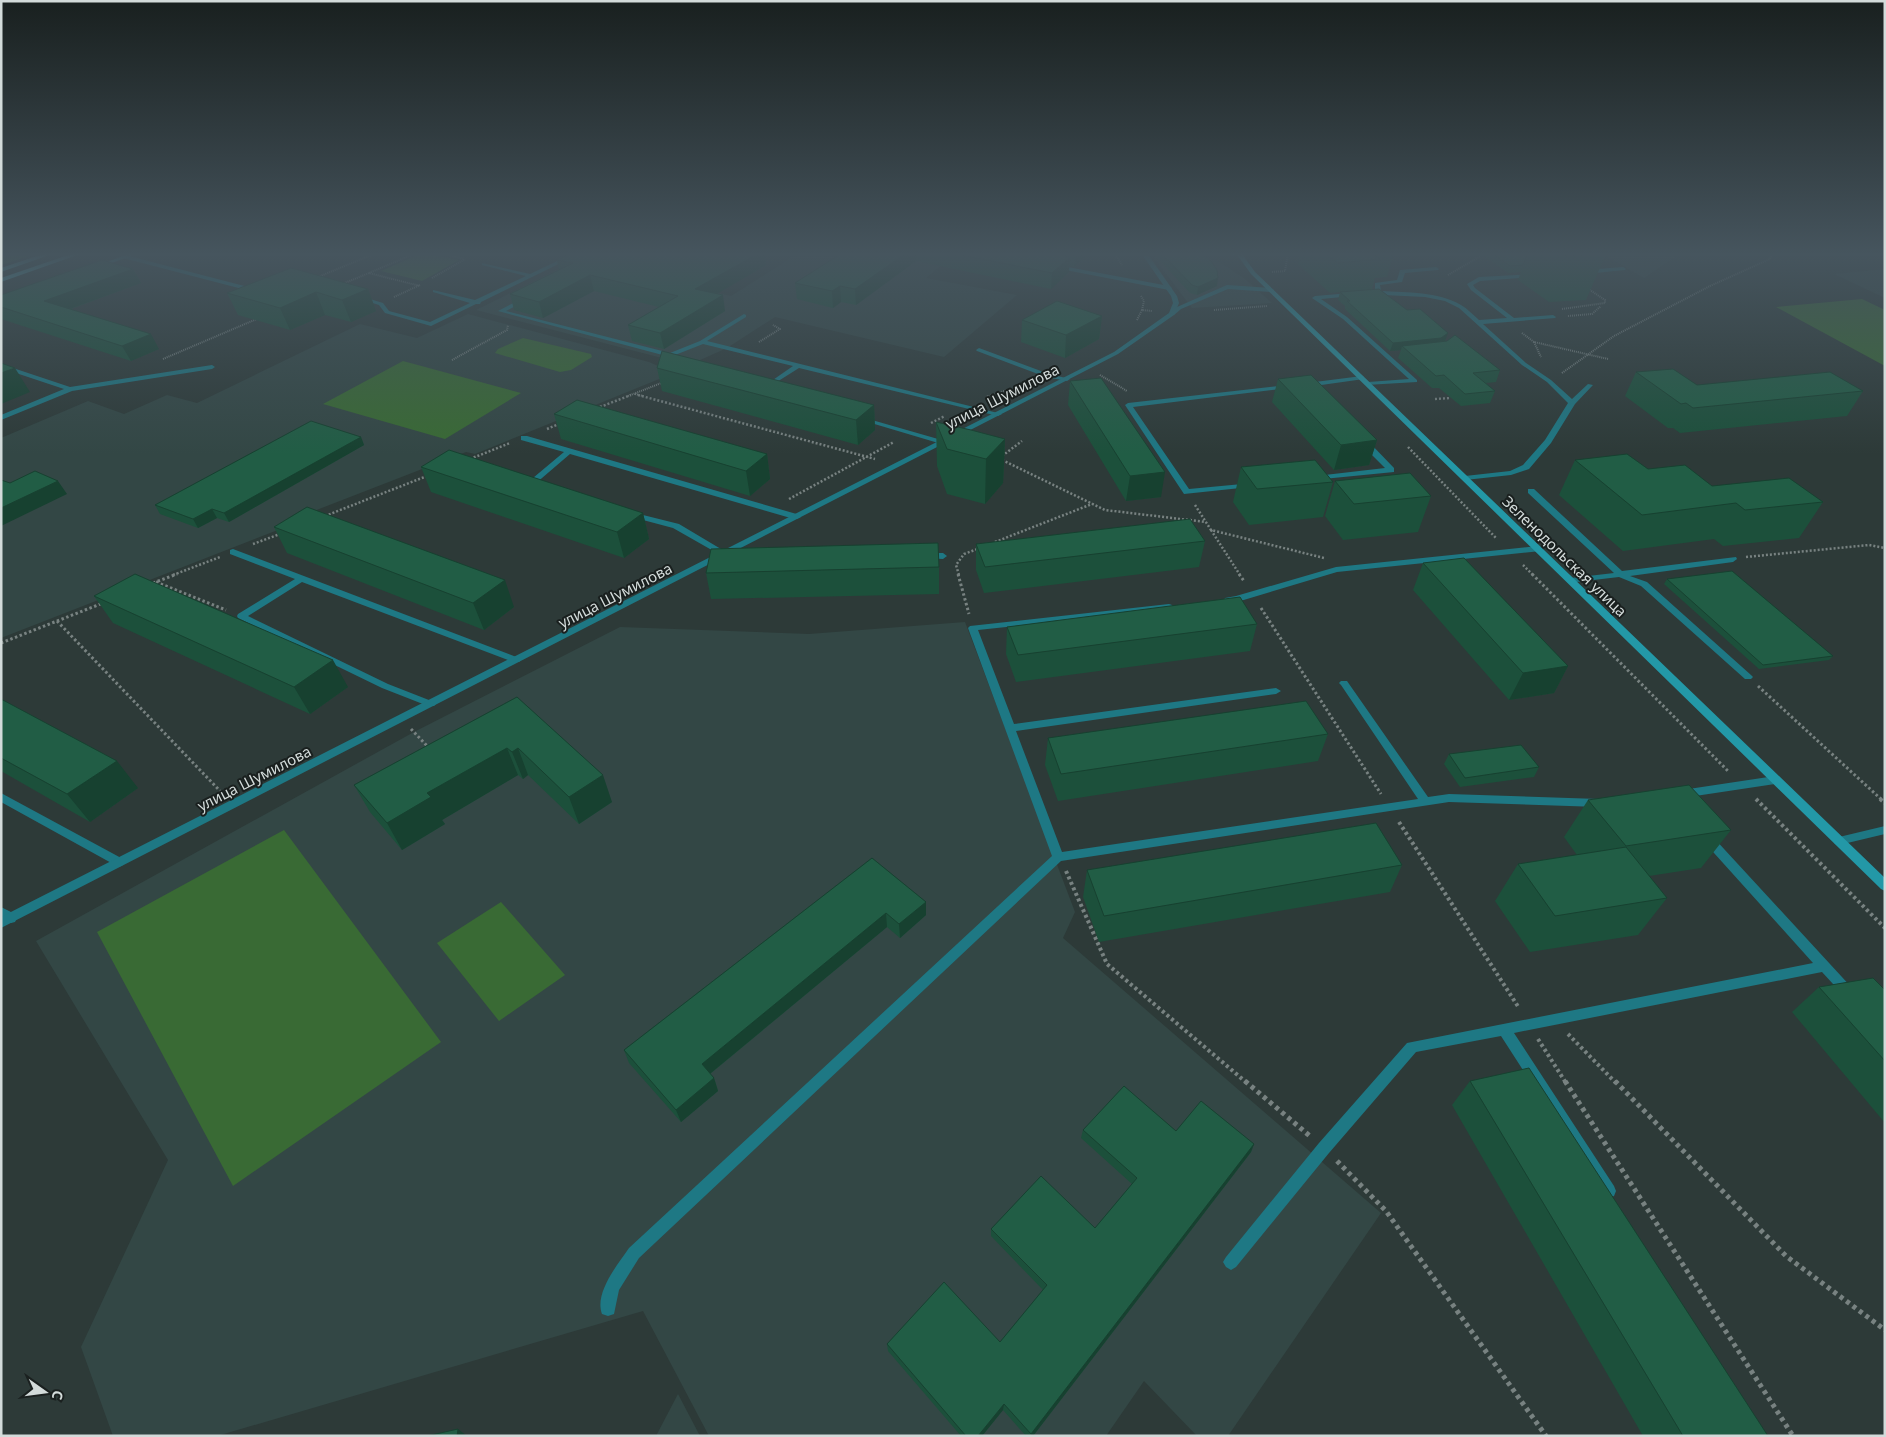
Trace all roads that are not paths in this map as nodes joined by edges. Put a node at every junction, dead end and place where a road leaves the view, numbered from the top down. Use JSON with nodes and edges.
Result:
{"nodes":[{"id":1,"x":417,"y":320,"type":"edge"},
{"id":2,"x":440,"y":320,"type":"edge"},
{"id":3,"x":536,"y":320,"type":"edge"},
{"id":4,"x":737,"y":320,"type":"edge"},
{"id":5,"x":1162,"y":320,"type":"edge"},
{"id":6,"x":1302,"y":320,"type":"edge"},
{"id":7,"x":1347,"y":320,"type":"edge"},
{"id":8,"x":1510,"y":320,"type":"edge"},
{"id":9,"x":1478,"y":322,"type":"joint"},
{"id":10,"x":702,"y":342,"type":"junction"},
{"id":11,"x":979,"y":350,"type":"dead end"},
{"id":12,"x":1396,"y":354,"type":"edge"},
{"id":13,"x":1387,"y":355,"type":"junction"},
{"id":14,"x":799,"y":365,"type":"junction"},
{"id":15,"x":1,"y":366,"type":"edge"},
{"id":16,"x":212,"y":368,"type":"dead end"},
{"id":17,"x":1067,"y":379,"type":"junction"},
{"id":18,"x":1365,"y":381,"type":"junction"},
{"id":19,"x":772,"y":383,"type":"edge"},
{"id":20,"x":1309,"y":385,"type":"junction"},
{"id":21,"x":1590,"y":385,"type":"dead end"},
{"id":22,"x":70,"y":389,"type":"junction"},
{"id":23,"x":1316,"y":392,"type":"edge"},
{"id":24,"x":1572,"y":403,"type":"junction"},
{"id":25,"x":998,"y":414,"type":"junction"},
{"id":26,"x":1,"y":418,"type":"edge"},
{"id":27,"x":859,"y":418,"type":"edge"},
{"id":28,"x":1357,"y":434,"type":"edge"},
{"id":29,"x":524,"y":438,"type":"road end"},
{"id":30,"x":942,"y":442,"type":"junction"},
{"id":31,"x":956,"y":447,"type":"edge"},
{"id":32,"x":568,"y":451,"type":"junction"},
{"id":33,"x":1464,"y":478,"type":"junction"},
{"id":34,"x":1304,"y":479,"type":"edge"},
{"id":35,"x":1255,"y":484,"type":"edge"},
{"id":36,"x":540,"y":488,"type":"edge"},
{"id":37,"x":1531,"y":491,"type":"dead end"},
{"id":38,"x":620,"y":511,"type":"edge"},
{"id":39,"x":797,"y":517,"type":"junction"},
{"id":40,"x":1538,"y":549,"type":"junction"},
{"id":41,"x":233,"y":552,"type":"road end"},
{"id":42,"x":730,"y":556,"type":"junction"},
{"id":43,"x":943,"y":556,"type":"dead end"},
{"id":44,"x":913,"y":557,"type":"edge"},
{"id":45,"x":1733,"y":559,"type":"road end"},
{"id":46,"x":1621,"y":575,"type":"junction"},
{"id":47,"x":302,"y":578,"type":"junction"},
{"id":48,"x":1571,"y":581,"type":"junction"},
{"id":49,"x":1218,"y":601,"type":"edge"},
{"id":50,"x":1179,"y":606,"type":"edge"},
{"id":51,"x":516,"y":660,"type":"junction"},
{"id":52,"x":1748,"y":677,"type":"road end"},
{"id":53,"x":1344,"y":683,"type":"dead end"},
{"id":54,"x":1276,"y":691,"type":"dead end"},
{"id":55,"x":431,"y":704,"type":"junction"},
{"id":56,"x":1010,"y":728,"type":"junction"},
{"id":57,"x":1775,"y":780,"type":"junction"},
{"id":58,"x":1,"y":797,"type":"edge"},
{"id":59,"x":1426,"y":802,"type":"junction"},
{"id":60,"x":1676,"y":803,"type":"edge"},
{"id":61,"x":1609,"y":804,"type":"edge"},
{"id":62,"x":1885,"y":830,"type":"edge"},
{"id":63,"x":1701,"y":832,"type":"edge"},
{"id":64,"x":1838,"y":841,"type":"junction"},
{"id":65,"x":1058,"y":857,"type":"junction"},
{"id":66,"x":119,"y":862,"type":"junction"},
{"id":67,"x":1885,"y":886,"type":"edge"},
{"id":68,"x":5,"y":918,"type":"edge"},
{"id":69,"x":1824,"y":966,"type":"junction"},
{"id":70,"x":1854,"y":1000,"type":"edge"},
{"id":71,"x":1504,"y":1028,"type":"junction"},
{"id":72,"x":1616,"y":1203,"type":"edge"},
{"id":73,"x":1231,"y":1262,"type":"dead end"},
{"id":74,"x":608,"y":1308,"type":"dead end"}],
"edges":[{"from":1,"to":2,"type":"street"},
{"from":3,"to":10,"type":"street"},
{"from":4,"to":10,"type":"street"},
{"from":5,"to":17,"type":"street","name":"улица Шумилова"},
{"from":6,"to":18,"type":"street","name":"Зеленодольская улица"},
{"from":7,"to":13,"type":"street"},
{"from":8,"to":9,"type":"street"},
{"from":9,"to":24,"type":"street"},
{"from":10,"to":14,"type":"street"},
{"from":11,"to":17,"type":"street"},
{"from":12,"to":13,"type":"street"},
{"from":13,"to":18,"type":"street"},
{"from":14,"to":19,"type":"street"},
{"from":14,"to":25,"type":"street"},
{"from":15,"to":22,"type":"street"},
{"from":16,"to":22,"type":"street"},
{"from":17,"to":25,"type":"street","name":"улица Шумилова"},
{"from":18,"to":20,"type":"street"},
{"from":18,"to":33,"type":"street","name":"Зеленодольская улица"},
{"from":20,"to":23,"type":"street"},
{"from":20,"to":35,"type":"street"},
{"from":21,"to":24,"type":"street"},
{"from":22,"to":26,"type":"street"},
{"from":24,"to":33,"type":"street"},
{"from":25,"to":30,"type":"street","name":"улица Шумилова"},
{"from":27,"to":30,"type":"street"},
{"from":28,"to":34,"type":"street"},
{"from":29,"to":32,"type":"street"},
{"from":30,"to":31,"type":"street"},
{"from":30,"to":39,"type":"street","name":"улица Шумилова"},
{"from":32,"to":36,"type":"street"},
{"from":32,"to":39,"type":"street"},
{"from":33,"to":40,"type":"street","name":"Зеленодольская улица"},
{"from":37,"to":46,"type":"street"},
{"from":38,"to":42,"type":"street"},
{"from":39,"to":42,"type":"street","name":"улица Шумилова"},
{"from":40,"to":48,"type":"street","name":"Зеленодольская улица"},
{"from":40,"to":49,"type":"street"},
{"from":41,"to":47,"type":"street"},
{"from":42,"to":51,"type":"street","name":"улица Шумилова"},
{"from":43,"to":44,"type":"street"},
{"from":45,"to":46,"type":"street"},
{"from":46,"to":48,"type":"street"},
{"from":46,"to":52,"type":"street"},
{"from":47,"to":51,"type":"street"},
{"from":47,"to":55,"type":"street"},
{"from":48,"to":57,"type":"street","name":"Зеленодольская улица"},
{"from":50,"to":56,"type":"street"},
{"from":51,"to":55,"type":"street","name":"улица Шумилова"},
{"from":53,"to":59,"type":"street"},
{"from":54,"to":56,"type":"street"},
{"from":55,"to":66,"type":"street","name":"улица Шумилова"},
{"from":56,"to":65,"type":"street"},
{"from":57,"to":60,"type":"street"},
{"from":57,"to":64,"type":"street","name":"Зеленодольская улица"},
{"from":58,"to":66,"type":"street"},
{"from":59,"to":61,"type":"street"},
{"from":59,"to":65,"type":"street"},
{"from":62,"to":64,"type":"street"},
{"from":63,"to":69,"type":"street"},
{"from":64,"to":67,"type":"street","name":"Зеленодольская улица"},
{"from":65,"to":74,"type":"street"},
{"from":66,"to":68,"type":"street","name":"улица Шумилова"},
{"from":69,"to":70,"type":"street"},
{"from":69,"to":71,"type":"street"},
{"from":71,"to":72,"type":"street"},
{"from":71,"to":73,"type":"street"}]}
